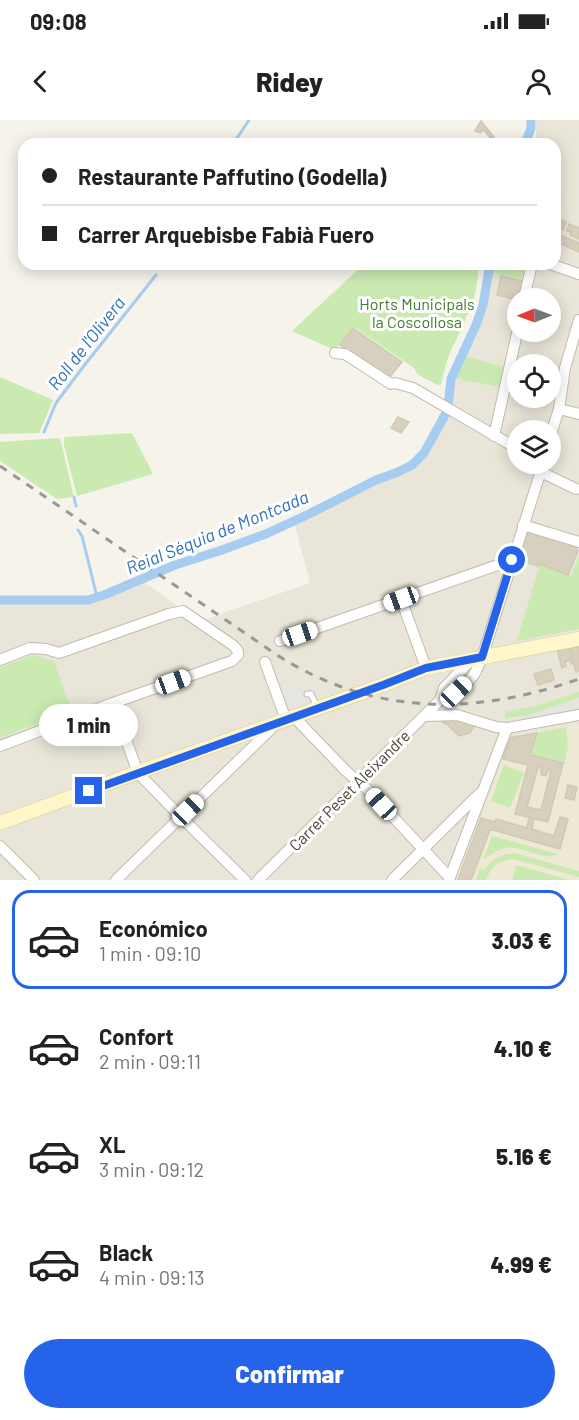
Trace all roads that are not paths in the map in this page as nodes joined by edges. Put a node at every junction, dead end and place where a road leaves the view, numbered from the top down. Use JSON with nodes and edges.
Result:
{"nodes":[{"id":1,"x":561,"y":268,"type":"edge"},
{"id":2,"x":531,"y":270,"type":"edge"},
{"id":3,"x":579,"y":274,"type":"edge"},
{"id":4,"x":526,"y":288,"type":"edge"},
{"id":5,"x":579,"y":320,"type":"edge"},
{"id":6,"x":515,"y":342,"type":"edge"},
{"id":7,"x":335,"y":353,"type":"dead end"},
{"id":8,"x":558,"y":409,"type":"junction"},
{"id":9,"x":579,"y":414,"type":"edge"},
{"id":10,"x":555,"y":420,"type":"edge"},
{"id":11,"x":494,"y":436,"type":"junction"},
{"id":12,"x":507,"y":443,"type":"edge"},
{"id":13,"x":539,"y":474,"type":"edge"},
{"id":14,"x":554,"y":474,"type":"edge"},
{"id":15,"x":576,"y":489,"type":"edge"},
{"id":16,"x":523,"y":525,"type":"junction"},
{"id":17,"x":579,"y":542,"type":"edge"},
{"id":18,"x":512,"y":560,"type":"junction"},
{"id":19,"x":401,"y":599,"type":"junction"},
{"id":20,"x":579,"y":639,"type":"edge"},
{"id":21,"x":280,"y":641,"type":"dead end"},
{"id":22,"x":476,"y":659,"type":"junction"},
{"id":23,"x":0,"y":660,"type":"edge"},
{"id":24,"x":266,"y":662,"type":"dead end"},
{"id":25,"x":426,"y":668,"type":"junction"},
{"id":26,"x":307,"y":694,"type":"dead end"},
{"id":27,"x":113,"y":703,"type":"junction"},
{"id":28,"x":318,"y":708,"type":"junction"},
{"id":29,"x":579,"y":715,"type":"edge"},
{"id":30,"x":425,"y":716,"type":"junction"},
{"id":31,"x":286,"y":720,"type":"junction"},
{"id":32,"x":507,"y":728,"type":"junction"},
{"id":33,"x":0,"y":746,"type":"edge"},
{"id":34,"x":138,"y":773,"type":"junction"},
{"id":35,"x":357,"y":781,"type":"junction"},
{"id":36,"x":482,"y":790,"type":"junction"},
{"id":37,"x":181,"y":818,"type":"junction"},
{"id":38,"x":0,"y":824,"type":"edge"},
{"id":39,"x":0,"y":846,"type":"edge"},
{"id":40,"x":424,"y":850,"type":"junction"},
{"id":41,"x":450,"y":879,"type":"edge"},
{"id":42,"x":34,"y":880,"type":"edge"},
{"id":43,"x":116,"y":880,"type":"edge"},
{"id":44,"x":245,"y":880,"type":"edge"},
{"id":45,"x":258,"y":880,"type":"edge"},
{"id":46,"x":392,"y":880,"type":"edge"}],
"edges":[{"from":1,"to":3,"type":"street"},
{"from":2,"to":4,"type":"street"},
{"from":5,"to":8,"type":"street"},
{"from":6,"to":11,"type":"street"},
{"from":7,"to":11,"type":"street"},
{"from":8,"to":9,"type":"street"},
{"from":8,"to":10,"type":"street"},
{"from":11,"to":12,"type":"street"},
{"from":13,"to":16,"type":"street"},
{"from":14,"to":15,"type":"street"},
{"from":16,"to":17,"type":"street"},
{"from":16,"to":18,"type":"street"},
{"from":18,"to":19,"type":"street"},
{"from":18,"to":22,"type":"street"},
{"from":19,"to":21,"type":"street"},
{"from":19,"to":25,"type":"street"},
{"from":20,"to":22,"type":"street"},
{"from":22,"to":25,"type":"street"},
{"from":22,"to":30,"type":"street","name":"Carrer Peset Aleixandre"},
{"from":23,"to":27,"type":"street"},
{"from":24,"to":31,"type":"street"},
{"from":25,"to":28,"type":"street"},
{"from":26,"to":28,"type":"lane"},
{"from":27,"to":33,"type":"street"},
{"from":27,"to":34,"type":"street"},
{"from":28,"to":31,"type":"street"},
{"from":29,"to":32,"type":"street"},
{"from":30,"to":32,"type":"street"},
{"from":30,"to":35,"type":"street","name":"Carrer Peset Aleixandre"},
{"from":31,"to":34,"type":"street"},
{"from":31,"to":35,"type":"street"},
{"from":31,"to":37,"type":"street"},
{"from":32,"to":36,"type":"street"},
{"from":34,"to":37,"type":"street"},
{"from":34,"to":38,"type":"street"},
{"from":35,"to":40,"type":"street"},
{"from":35,"to":45,"type":"street","name":"Carrer Peset Aleixandre"},
{"from":36,"to":40,"type":"street"},
{"from":36,"to":41,"type":"street"},
{"from":37,"to":43,"type":"street"},
{"from":37,"to":44,"type":"street"},
{"from":39,"to":42,"type":"street"},
{"from":40,"to":41,"type":"street"},
{"from":40,"to":46,"type":"street"}]}
